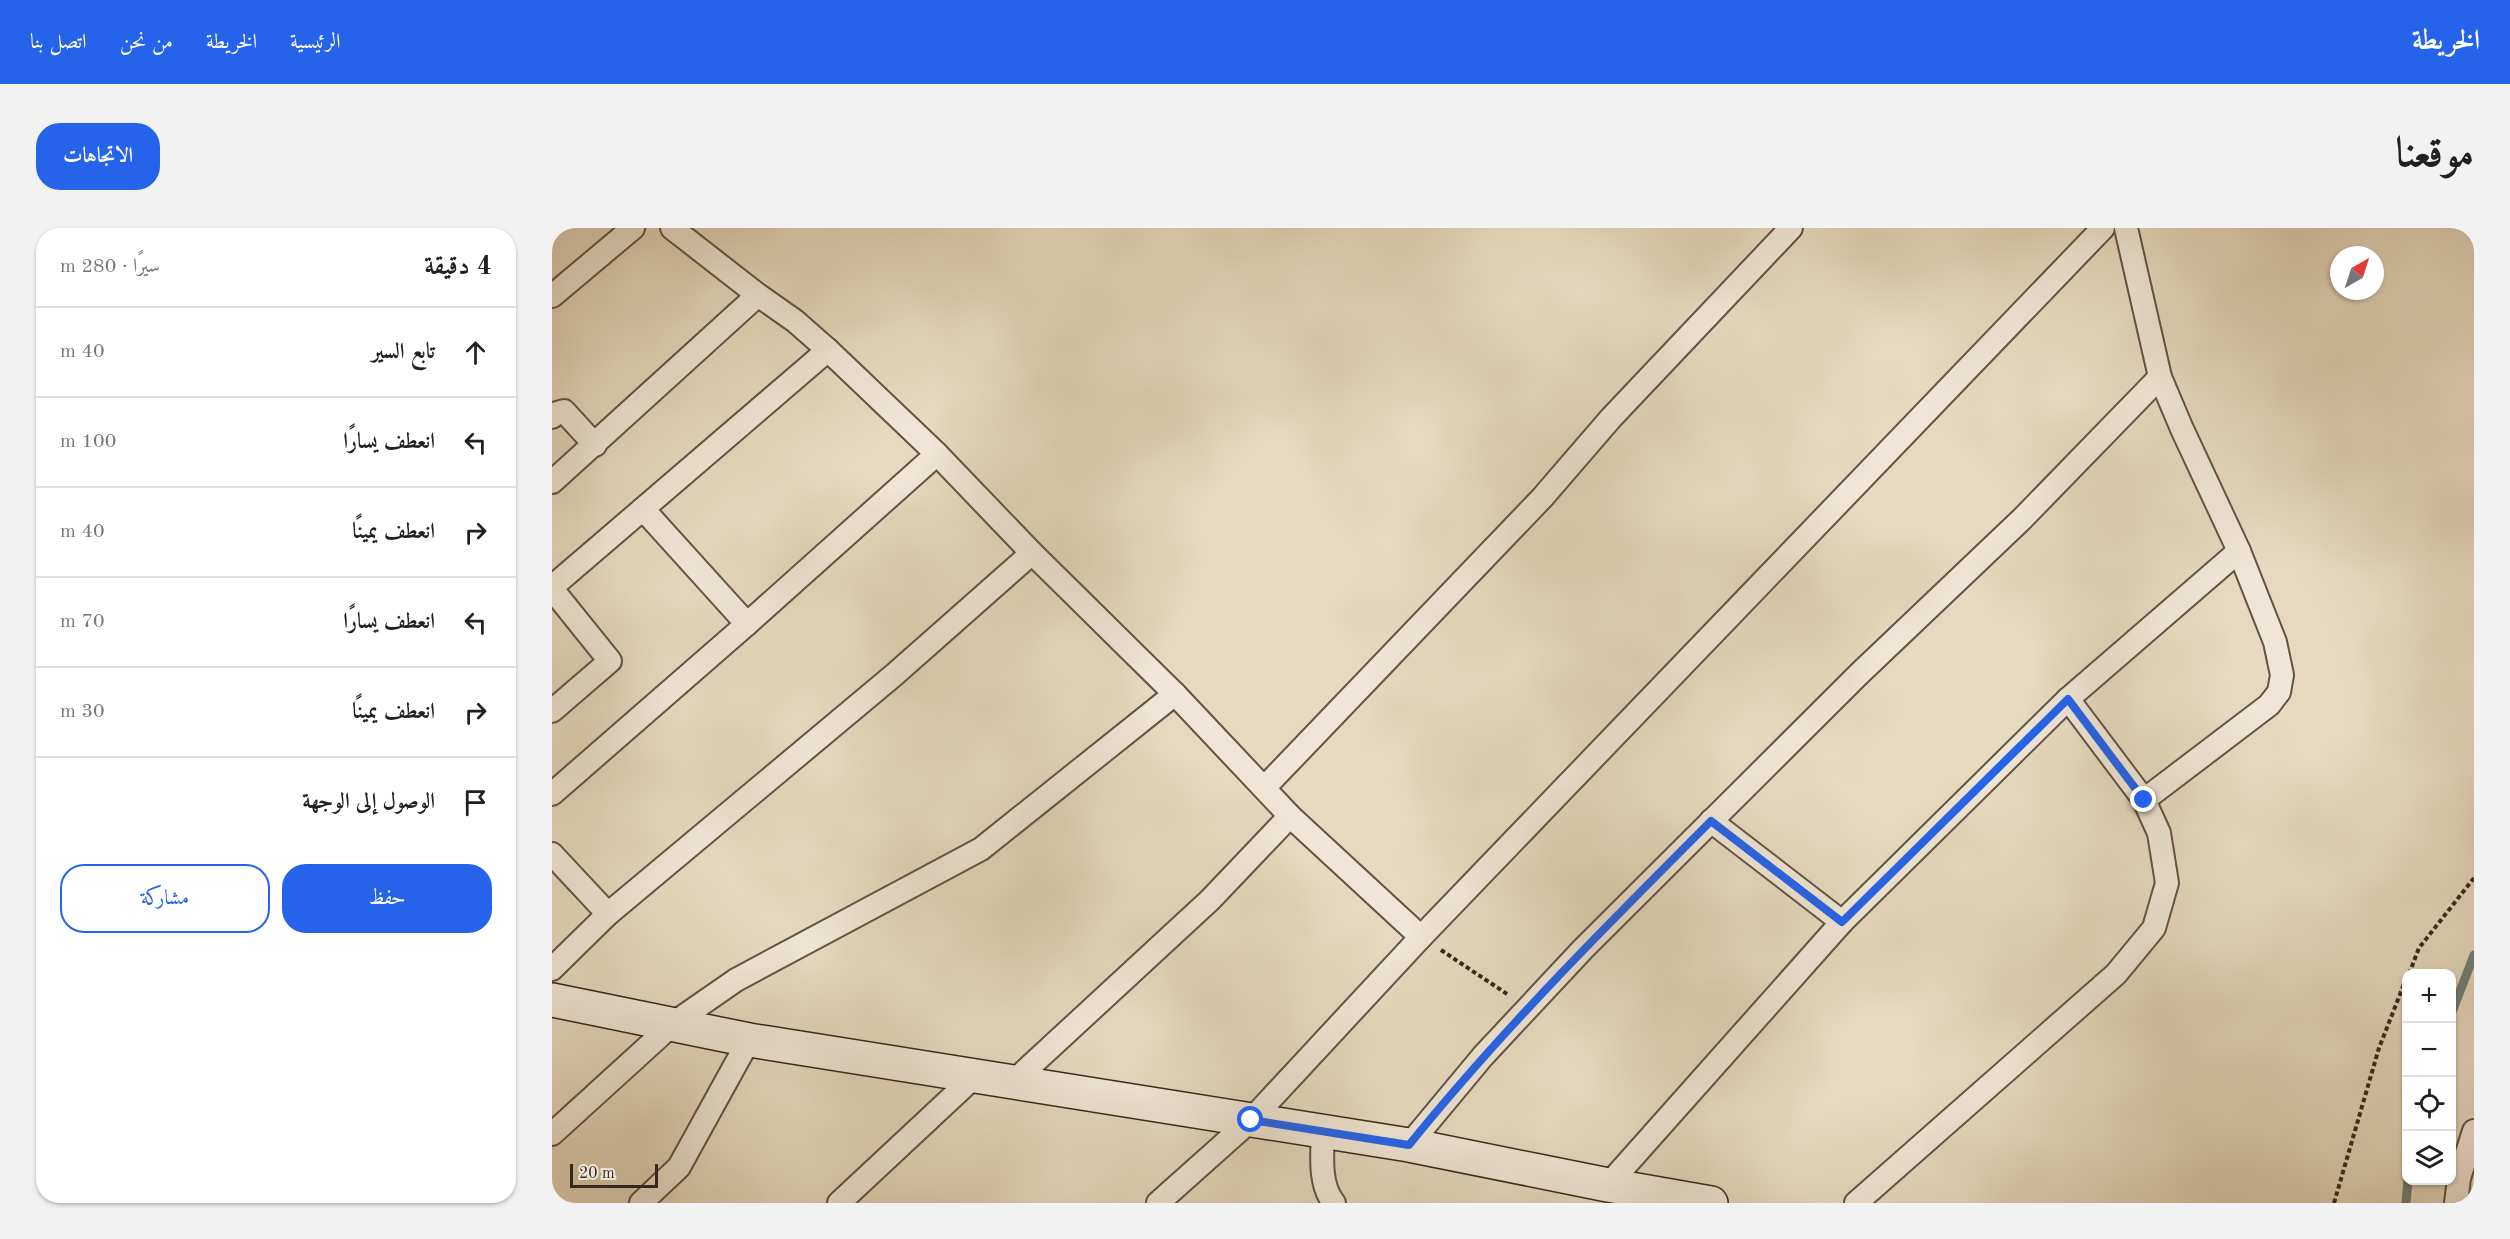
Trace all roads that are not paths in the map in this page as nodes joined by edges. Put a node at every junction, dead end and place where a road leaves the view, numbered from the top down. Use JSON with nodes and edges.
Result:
{"nodes":[{"id":1,"x":633,"y":228,"type":"edge"},
{"id":2,"x":672,"y":228,"type":"edge"},
{"id":3,"x":1791,"y":228,"type":"edge"},
{"id":4,"x":2103,"y":228,"type":"edge"},
{"id":5,"x":2126,"y":228,"type":"edge"},
{"id":6,"x":758,"y":295,"type":"junction"},
{"id":7,"x":552,"y":296,"type":"edge"},
{"id":8,"x":828,"y":350,"type":"junction"},
{"id":9,"x":2160,"y":377,"type":"junction"},
{"id":10,"x":552,"y":417,"type":"edge"},
{"id":11,"x":595,"y":445,"type":"junction"},
{"id":12,"x":937,"y":454,"type":"junction"},
{"id":13,"x":552,"y":482,"type":"edge"},
{"id":14,"x":643,"y":508,"type":"junction"},
{"id":15,"x":2239,"y":551,"type":"junction"},
{"id":16,"x":1032,"y":553,"type":"junction"},
{"id":17,"x":552,"y":588,"type":"edge"},
{"id":18,"x":747,"y":624,"type":"junction"},
{"id":19,"x":1175,"y":694,"type":"junction"},
{"id":20,"x":2068,"y":699,"type":"junction"},
{"id":21,"x":552,"y":711,"type":"edge"},
{"id":22,"x":1265,"y":787,"type":"junction"},
{"id":23,"x":552,"y":794,"type":"edge"},
{"id":24,"x":2144,"y":800,"type":"junction"},
{"id":25,"x":1290,"y":816,"type":"junction"},
{"id":26,"x":1711,"y":821,"type":"junction"},
{"id":27,"x":552,"y":854,"type":"edge"},
{"id":28,"x":608,"y":914,"type":"junction"},
{"id":29,"x":1842,"y":922,"type":"junction"},
{"id":30,"x":1421,"y":937,"type":"junction"},
{"id":31,"x":552,"y":969,"type":"edge"},
{"id":32,"x":552,"y":1000,"type":"edge"},
{"id":33,"x":674,"y":1023,"type":"junction"},
{"id":34,"x":749,"y":1040,"type":"junction"},
{"id":35,"x":975,"y":1076,"type":"junction"},
{"id":36,"x":1013,"y":1082,"type":"junction"},
{"id":37,"x":1251,"y":1120,"type":"junction"},
{"id":38,"x":2474,"y":1131,"type":"edge"},
{"id":39,"x":1323,"y":1132,"type":"junction"},
{"id":40,"x":552,"y":1134,"type":"edge"},
{"id":41,"x":1409,"y":1145,"type":"junction"},
{"id":42,"x":1608,"y":1185,"type":"junction"},
{"id":43,"x":1326,"y":1200,"type":"edge"},
{"id":44,"x":642,"y":1203,"type":"edge"},
{"id":45,"x":839,"y":1203,"type":"edge"},
{"id":46,"x":1158,"y":1203,"type":"edge"},
{"id":47,"x":1711,"y":1203,"type":"edge"},
{"id":48,"x":1856,"y":1203,"type":"edge"},
{"id":49,"x":2456,"y":1203,"type":"edge"}],
"edges":[{"from":1,"to":7,"type":"street"},
{"from":2,"to":6,"type":"street"},
{"from":3,"to":22,"type":"street"},
{"from":4,"to":30,"type":"street"},
{"from":5,"to":9,"type":"street"},
{"from":6,"to":8,"type":"street"},
{"from":6,"to":11,"type":"street"},
{"from":8,"to":12,"type":"street"},
{"from":8,"to":14,"type":"street"},
{"from":9,"to":15,"type":"street"},
{"from":9,"to":26,"type":"street"},
{"from":10,"to":11,"type":"street"},
{"from":11,"to":13,"type":"street"},
{"from":12,"to":16,"type":"street"},
{"from":12,"to":18,"type":"street"},
{"from":14,"to":17,"type":"street"},
{"from":14,"to":18,"type":"street"},
{"from":15,"to":20,"type":"street"},
{"from":15,"to":24,"type":"street"},
{"from":16,"to":19,"type":"street"},
{"from":16,"to":28,"type":"street"},
{"from":17,"to":21,"type":"street"},
{"from":18,"to":23,"type":"street"},
{"from":19,"to":22,"type":"street"},
{"from":19,"to":33,"type":"street"},
{"from":20,"to":24,"type":"street"},
{"from":20,"to":29,"type":"street"},
{"from":22,"to":25,"type":"street"},
{"from":24,"to":48,"type":"street"},
{"from":25,"to":30,"type":"street"},
{"from":25,"to":36,"type":"street"},
{"from":26,"to":29,"type":"street"},
{"from":26,"to":41,"type":"street"},
{"from":27,"to":28,"type":"street"},
{"from":28,"to":31,"type":"street"},
{"from":29,"to":42,"type":"street"},
{"from":30,"to":37,"type":"street"},
{"from":32,"to":33,"type":"street"},
{"from":33,"to":34,"type":"street"},
{"from":33,"to":40,"type":"street"},
{"from":34,"to":35,"type":"street"},
{"from":34,"to":44,"type":"street"},
{"from":35,"to":36,"type":"street"},
{"from":35,"to":45,"type":"street"},
{"from":36,"to":37,"type":"street"},
{"from":37,"to":39,"type":"street"},
{"from":37,"to":46,"type":"street"},
{"from":38,"to":49,"type":"street"},
{"from":39,"to":41,"type":"street"},
{"from":39,"to":43,"type":"street"},
{"from":41,"to":42,"type":"street"},
{"from":42,"to":47,"type":"street"}]}
